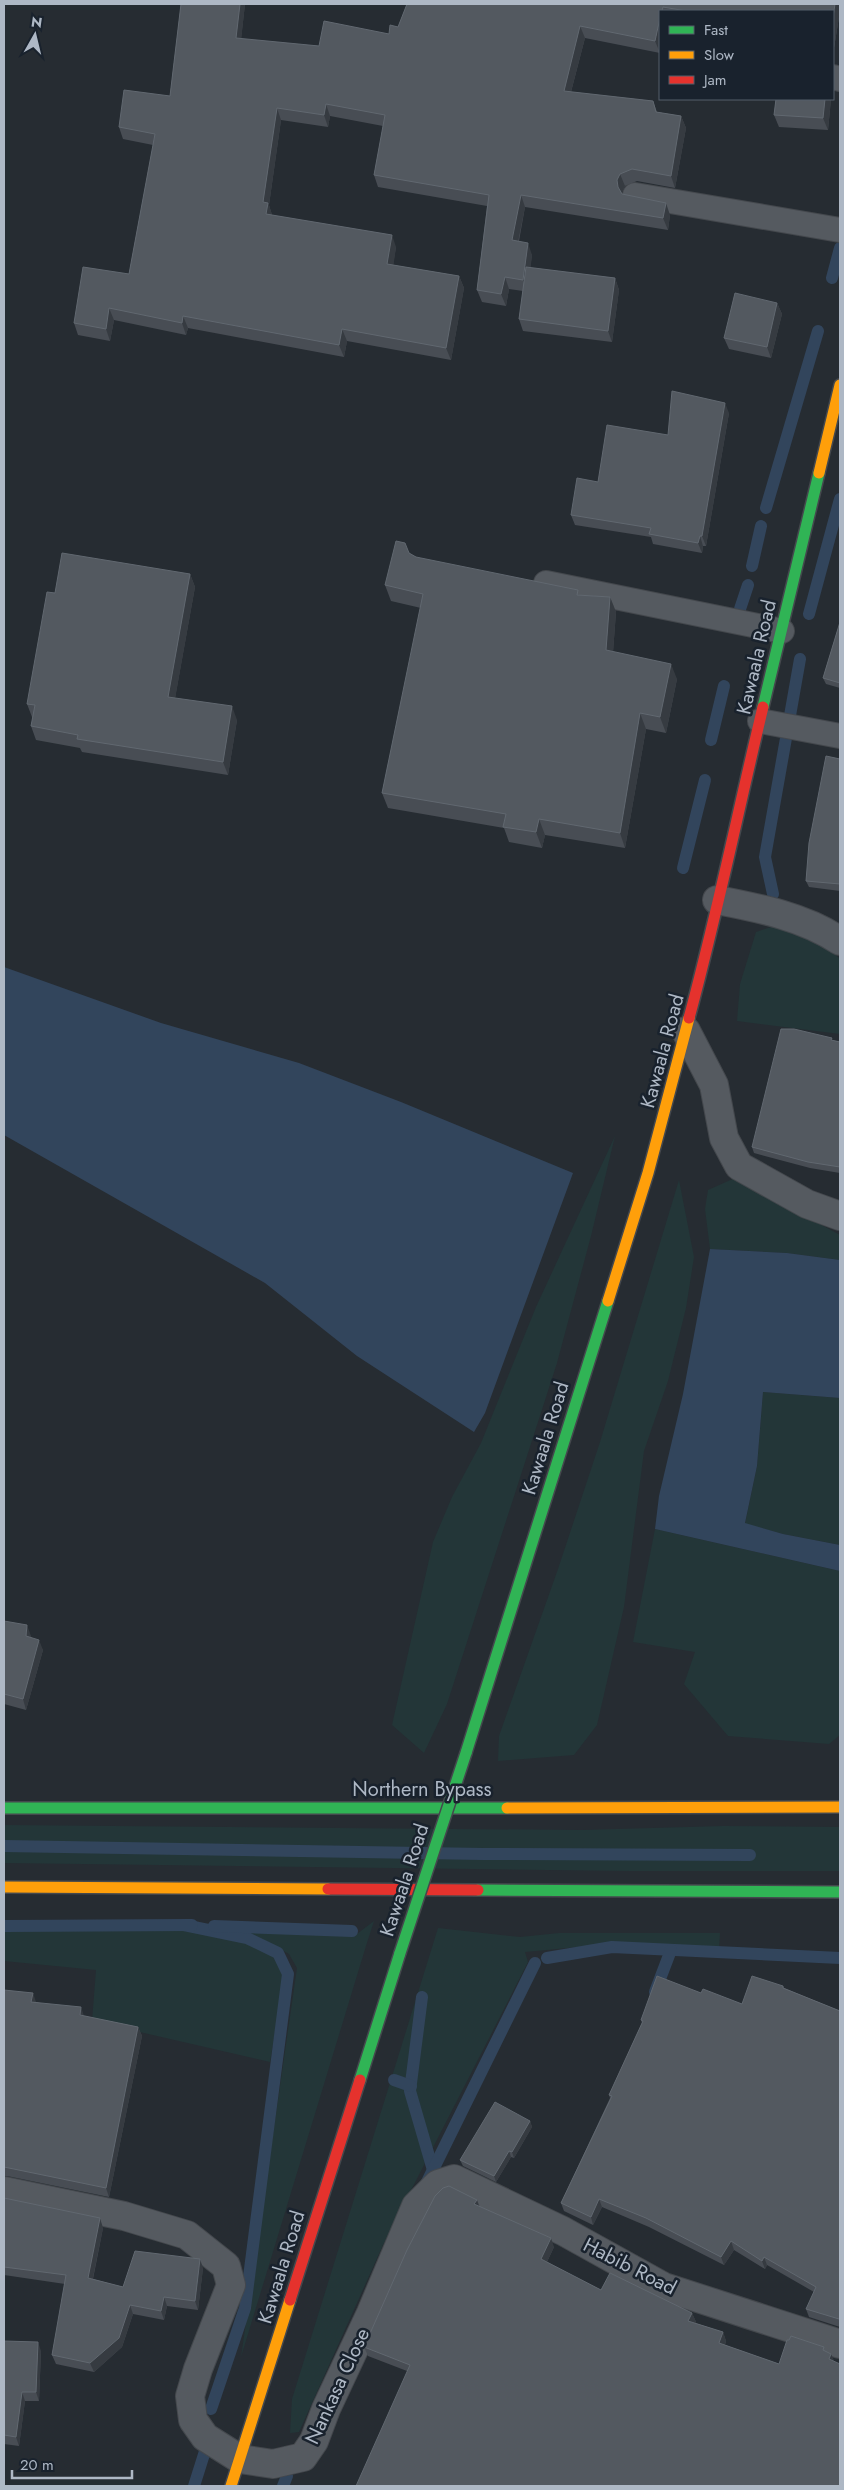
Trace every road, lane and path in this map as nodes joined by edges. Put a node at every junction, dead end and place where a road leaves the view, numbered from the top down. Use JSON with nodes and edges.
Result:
{"nodes":[{"id":1,"x":635,"y":195,"type":"edge"},
{"id":2,"x":840,"y":230,"type":"edge"},
{"id":3,"x":840,"y":385,"type":"edge"},
{"id":4,"x":520,"y":578,"type":"edge"},
{"id":5,"x":782,"y":631,"type":"junction"},
{"id":6,"x":760,"y":721,"type":"junction"},
{"id":7,"x":840,"y":736,"type":"edge"},
{"id":8,"x":717,"y":900,"type":"junction"},
{"id":9,"x":840,"y":941,"type":"edge"},
{"id":10,"x":686,"y":1031,"type":"junction"},
{"id":11,"x":840,"y":1216,"type":"edge"},
{"id":12,"x":840,"y":1807,"type":"edge"},
{"id":13,"x":4,"y":1808,"type":"edge"},
{"id":14,"x":4,"y":1887,"type":"edge"},
{"id":15,"x":840,"y":1892,"type":"edge"},
{"id":16,"x":454,"y":2179,"type":"joint"},
{"id":17,"x":4,"y":2191,"type":"edge"},
{"id":18,"x":840,"y":2344,"type":"edge"},
{"id":19,"x":240,"y":2459,"type":"junction"},
{"id":20,"x":231,"y":2486,"type":"edge"}],
"edges":[{"from":1,"to":2,"type":"lane"},
{"from":3,"to":5,"type":"main road","name":"Kawaala Road"},
{"from":4,"to":5,"type":"lane"},
{"from":5,"to":6,"type":"main road","name":"Kawaala Road"},
{"from":6,"to":7,"type":"lane"},
{"from":6,"to":8,"type":"main road","name":"Kawaala Road"},
{"from":8,"to":9,"type":"street"},
{"from":8,"to":10,"type":"main road","name":"Kawaala Road"},
{"from":10,"to":11,"type":"street"},
{"from":10,"to":19,"type":"main road","name":"Kawaala Road","bridge":true},
{"from":12,"to":13,"type":"main road","name":"Northern Bypass"},
{"from":14,"to":15,"type":"main road"},
{"from":16,"to":18,"type":"street","name":"Habib Road"},
{"from":16,"to":19,"type":"street","name":"Nankasa Close"},
{"from":17,"to":19,"type":"street","name":"Nankasa Close"},
{"from":19,"to":20,"type":"main road","name":"Kawaala Road"}]}
